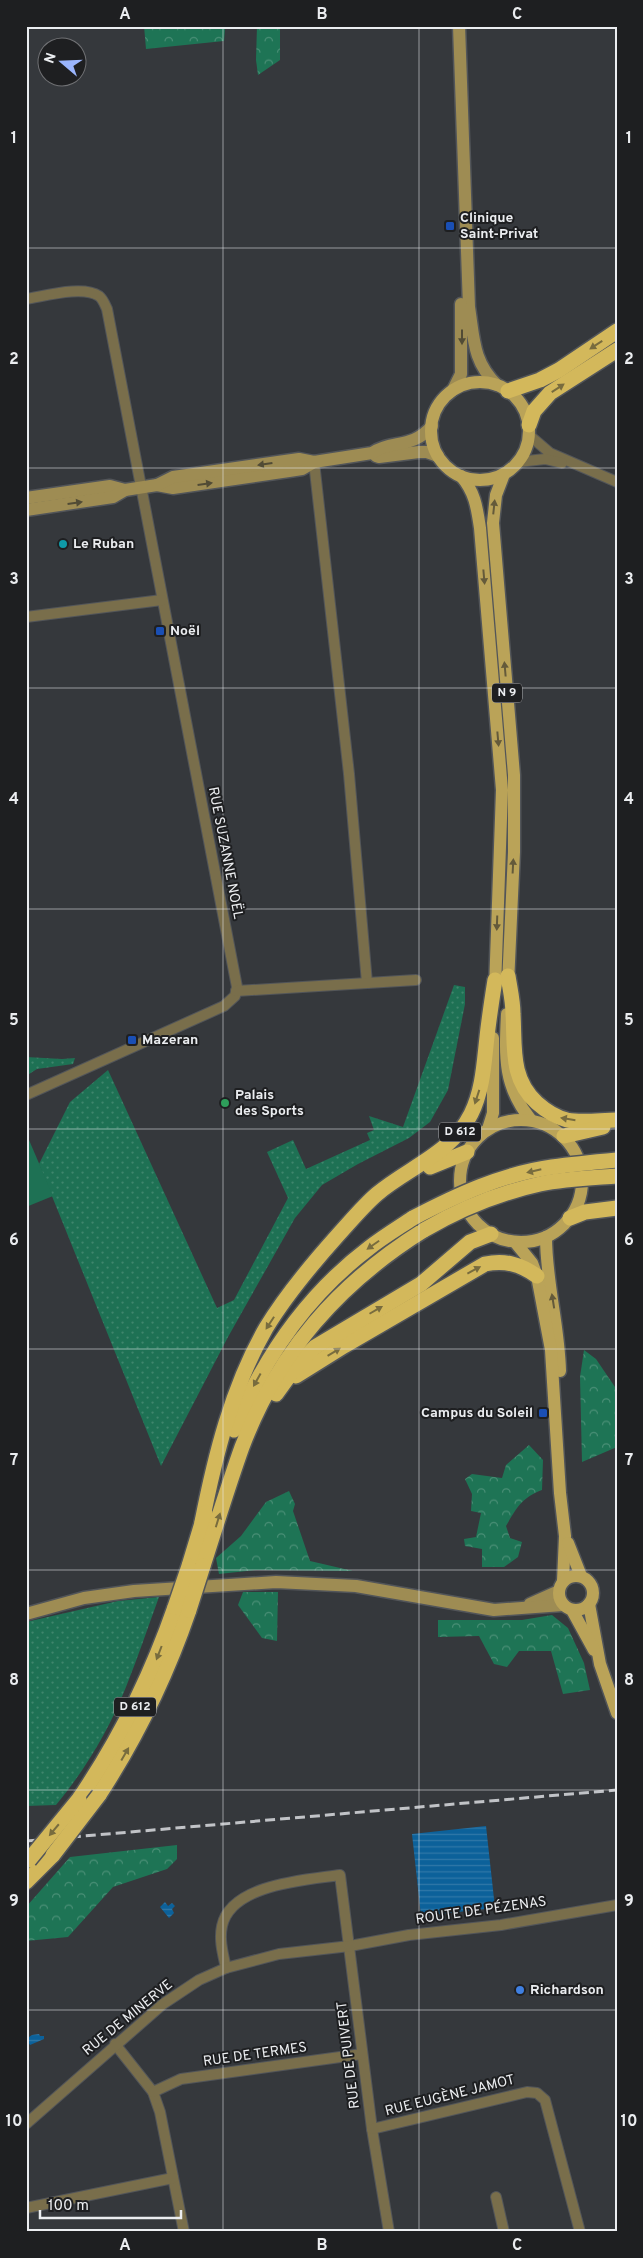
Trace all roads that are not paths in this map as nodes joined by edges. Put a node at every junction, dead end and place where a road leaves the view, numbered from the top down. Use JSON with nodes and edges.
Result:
{"nodes":[{"id":1,"x":452,"y":26,"type":"edge"},
{"id":2,"x":459,"y":26,"type":"edge"},
{"id":3,"x":26,"y":299,"type":"edge"},
{"id":4,"x":617,"y":331,"type":"edge"},
{"id":5,"x":617,"y":350,"type":"edge"},
{"id":6,"x":503,"y":388,"type":"junction"},
{"id":7,"x":453,"y":390,"type":"junction"},
{"id":8,"x":432,"y":426,"type":"junction"},
{"id":9,"x":529,"y":430,"type":"junction"},
{"id":10,"x":372,"y":453,"type":"junction"},
{"id":11,"x":438,"y":456,"type":"junction"},
{"id":12,"x":314,"y":462,"type":"junction"},
{"id":13,"x":518,"y":462,"type":"junction"},
{"id":14,"x":580,"y":468,"type":"junction"},
{"id":15,"x":504,"y":474,"type":"junction"},
{"id":16,"x":461,"y":476,"type":"junction"},
{"id":17,"x":617,"y":482,"type":"edge"},
{"id":18,"x":141,"y":488,"type":"junction"},
{"id":19,"x":125,"y":490,"type":"junction"},
{"id":20,"x":26,"y":498,"type":"edge"},
{"id":21,"x":26,"y":510,"type":"edge"},
{"id":22,"x":162,"y":600,"type":"junction"},
{"id":23,"x":26,"y":617,"type":"edge"},
{"id":24,"x":502,"y":978,"type":"junction"},
{"id":25,"x":416,"y":980,"type":"dead end"},
{"id":26,"x":367,"y":982,"type":"junction"},
{"id":27,"x":236,"y":991,"type":"junction"},
{"id":28,"x":26,"y":1095,"type":"edge"},
{"id":29,"x":531,"y":1120,"type":"junction"},
{"id":30,"x":617,"y":1120,"type":"edge"},
{"id":31,"x":617,"y":1126,"type":"edge"},
{"id":32,"x":488,"y":1130,"type":"junction"},
{"id":33,"x":564,"y":1136,"type":"junction"},
{"id":34,"x":467,"y":1152,"type":"junction"},
{"id":35,"x":617,"y":1160,"type":"edge"},
{"id":36,"x":617,"y":1176,"type":"edge"},
{"id":37,"x":617,"y":1208,"type":"edge"},
{"id":38,"x":570,"y":1218,"type":"junction"},
{"id":39,"x":341,"y":1232,"type":"junction"},
{"id":40,"x":491,"y":1234,"type":"junction"},
{"id":41,"x":546,"y":1237,"type":"junction"},
{"id":42,"x":515,"y":1242,"type":"junction"},
{"id":43,"x":537,"y":1276,"type":"junction"},
{"id":44,"x":279,"y":1389,"type":"junction"},
{"id":45,"x":557,"y":1419,"type":"junction"},
{"id":46,"x":243,"y":1446,"type":"junction"},
{"id":47,"x":202,"y":1522,"type":"junction"},
{"id":48,"x":565,"y":1536,"type":"junction"},
{"id":49,"x":196,"y":1566,"type":"junction"},
{"id":50,"x":581,"y":1576,"type":"junction"},
{"id":51,"x":561,"y":1586,"type":"junction"},
{"id":52,"x":589,"y":1604,"type":"junction"},
{"id":53,"x":568,"y":1607,"type":"junction"},
{"id":54,"x":182,"y":1608,"type":"junction"},
{"id":55,"x":523,"y":1608,"type":"junction"},
{"id":56,"x":26,"y":1614,"type":"edge"},
{"id":57,"x":600,"y":1664,"type":"junction"},
{"id":58,"x":617,"y":1713,"type":"edge"},
{"id":59,"x":28,"y":1861,"type":"edge"},
{"id":60,"x":26,"y":1882,"type":"edge"},
{"id":61,"x":617,"y":1905,"type":"edge"},
{"id":62,"x":350,"y":1946,"type":"junction"},
{"id":63,"x":226,"y":1968,"type":"junction"},
{"id":64,"x":115,"y":2044,"type":"junction"},
{"id":65,"x":362,"y":2054,"type":"junction"},
{"id":66,"x":154,"y":2092,"type":"junction"},
{"id":67,"x":26,"y":2124,"type":"edge"},
{"id":68,"x":372,"y":2129,"type":"junction"},
{"id":69,"x":173,"y":2178,"type":"junction"},
{"id":70,"x":496,"y":2197,"type":"dead end"},
{"id":71,"x":26,"y":2208,"type":"edge"},
{"id":72,"x":184,"y":2232,"type":"edge"},
{"id":73,"x":389,"y":2232,"type":"edge"},
{"id":74,"x":504,"y":2232,"type":"edge"},
{"id":75,"x":580,"y":2232,"type":"edge"}],
"edges":[{"from":1,"to":7,"type":"street","one_way":true},
{"from":2,"to":6,"type":"street"},
{"from":3,"to":18,"type":"street","name":"RUE SUZANNE NOËL"},
{"from":4,"to":6,"type":"highway","one_way":true},
{"from":9,"to":5,"type":"highway","one_way":true},
{"from":6,"to":7,"type":"main road"},
{"from":6,"to":9,"type":"main road"},
{"from":7,"to":8,"type":"main road"},
{"from":8,"to":10,"type":"street"},
{"from":8,"to":11,"type":"main road"},
{"from":9,"to":13,"type":"main road"},
{"from":9,"to":14,"type":"street"},
{"from":10,"to":11,"type":"street"},
{"from":10,"to":12,"type":"street"},
{"from":11,"to":16,"type":"main road"},
{"from":12,"to":18,"type":"street"},
{"from":12,"to":26,"type":"street"},
{"from":13,"to":14,"type":"street"},
{"from":13,"to":15,"type":"main road"},
{"from":14,"to":17,"type":"street"},
{"from":15,"to":16,"type":"main road"},
{"from":24,"to":15,"type":"main road","number":"N 9","one_way":true},
{"from":16,"to":24,"type":"main road","number":"N 9","one_way":true},
{"from":18,"to":19,"type":"street"},
{"from":18,"to":22,"type":"street","name":"RUE SUZANNE NOËL"},
{"from":19,"to":20,"type":"street"},
{"from":21,"to":19,"type":"street","one_way":true},
{"from":22,"to":23,"type":"street"},
{"from":22,"to":27,"type":"street","name":"RUE SUZANNE NOËL"},
{"from":24,"to":29,"type":"main road","number":"N 9"},
{"from":30,"to":24,"type":"highway","one_way":true},
{"from":24,"to":32,"type":"main road","number":"N 9"},
{"from":24,"to":39,"type":"highway","number":"D 612","one_way":true},
{"from":25,"to":26,"type":"street"},
{"from":26,"to":27,"type":"street"},
{"from":27,"to":28,"type":"street"},
{"from":29,"to":32,"type":"main road"},
{"from":29,"to":33,"type":"main road"},
{"from":31,"to":33,"type":"highway"},
{"from":32,"to":34,"type":"main road"},
{"from":33,"to":38,"type":"main road"},
{"from":34,"to":39,"type":"highway"},
{"from":34,"to":40,"type":"main road"},
{"from":35,"to":47,"type":"highway","number":"D 612","one_way":true,"bridge":true},
{"from":36,"to":46,"type":"highway","number":"D 612","bridge":true},
{"from":37,"to":38,"type":"highway"},
{"from":38,"to":41,"type":"main road"},
{"from":39,"to":47,"type":"highway","number":"D 612","one_way":true},
{"from":40,"to":42,"type":"main road"},
{"from":44,"to":40,"type":"highway","number":"D 612","one_way":true},
{"from":41,"to":42,"type":"main road"},
{"from":45,"to":41,"type":"main road","one_way":true},
{"from":42,"to":43,"type":"main road"},
{"from":44,"to":43,"type":"highway","number":"D 612","one_way":true},
{"from":43,"to":45,"type":"main road"},
{"from":44,"to":46,"type":"highway","number":"D 612"},
{"from":45,"to":48,"type":"main road"},
{"from":49,"to":46,"type":"highway","number":"D 612","one_way":true},
{"from":47,"to":49,"type":"highway","number":"D 612"},
{"from":48,"to":50,"type":"main road"},
{"from":48,"to":51,"type":"main road"},
{"from":49,"to":54,"type":"highway","number":"D 612","bridge":true},
{"from":50,"to":51,"type":"main road"},
{"from":50,"to":52,"type":"main road"},
{"from":51,"to":53,"type":"main road"},
{"from":51,"to":55,"type":"street"},
{"from":52,"to":53,"type":"main road"},
{"from":52,"to":57,"type":"main road"},
{"from":53,"to":55,"type":"street"},
{"from":53,"to":57,"type":"main road"},
{"from":54,"to":59,"type":"highway","number":"D 612","one_way":true,"bridge":true},
{"from":60,"to":54,"type":"highway","number":"D 612","one_way":true,"bridge":true},
{"from":55,"to":56,"type":"street"},
{"from":57,"to":58,"type":"main road"},
{"from":61,"to":62,"type":"street","name":"ROUTE DE PÉZENAS"},
{"from":62,"to":63,"type":"street","name":"RUE DE MINERVE"},
{"from":62,"to":63,"type":"street","name":"RUE DE PUIVERT"},
{"from":62,"to":65,"type":"street","name":"RUE DE PUIVERT"},
{"from":63,"to":64,"type":"street","name":"RUE DE MINERVE"},
{"from":64,"to":66,"type":"street"},
{"from":64,"to":67,"type":"street","name":"RUE DE MINERVE"},
{"from":65,"to":66,"type":"street","name":"RUE DE TERMES"},
{"from":65,"to":68,"type":"street","name":"RUE DE PUIVERT"},
{"from":66,"to":69,"type":"street"},
{"from":68,"to":73,"type":"street","name":"RUE DE PUIVERT"},
{"from":68,"to":75,"type":"street","name":"RUE EUGÈNE JAMOT"},
{"from":69,"to":71,"type":"street"},
{"from":69,"to":72,"type":"street"},
{"from":70,"to":74,"type":"street"}]}
